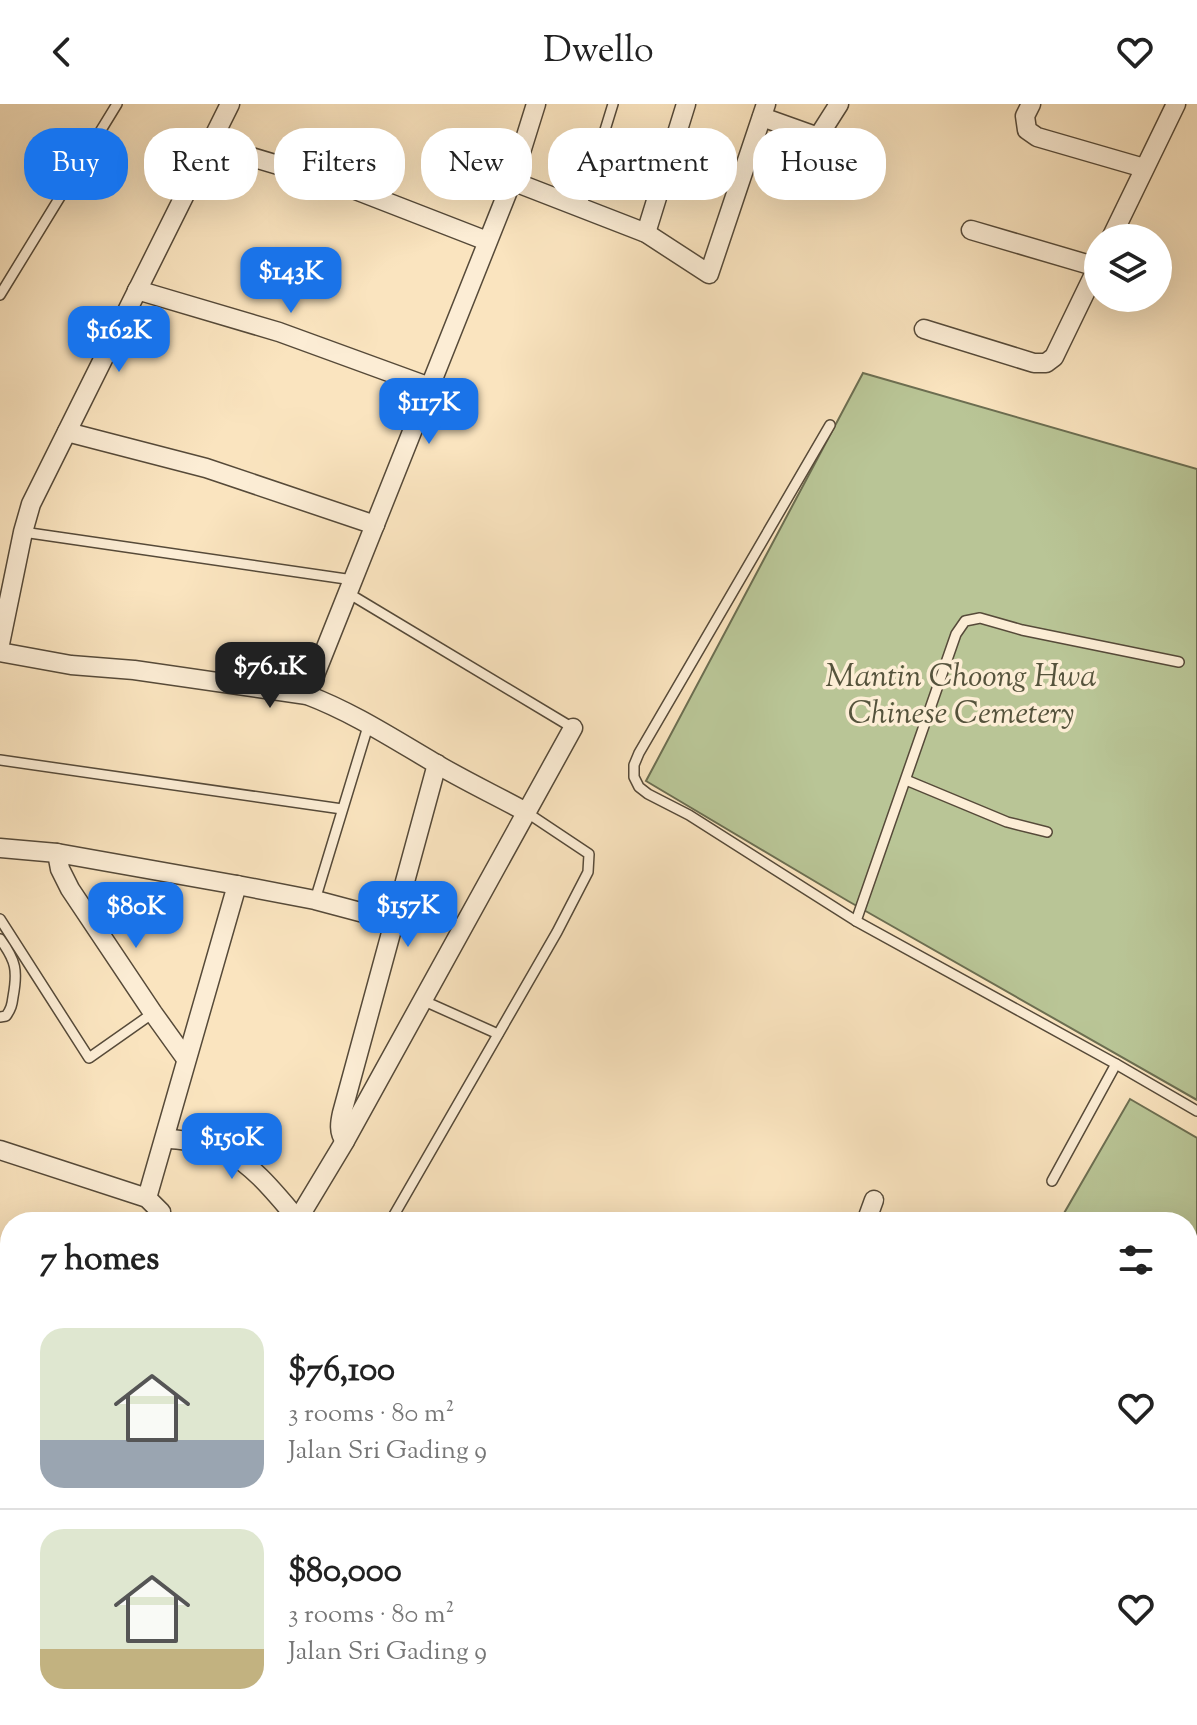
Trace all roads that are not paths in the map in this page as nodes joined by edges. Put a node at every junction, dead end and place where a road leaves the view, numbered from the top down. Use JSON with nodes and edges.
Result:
{"nodes":[{"id":1,"x":117,"y":104,"type":"edge"},
{"id":2,"x":230,"y":104,"type":"edge"},
{"id":3,"x":536,"y":104,"type":"edge"},
{"id":4,"x":613,"y":104,"type":"edge"},
{"id":5,"x":686,"y":104,"type":"edge"},
{"id":6,"x":839,"y":104,"type":"edge"},
{"id":7,"x":1176,"y":104,"type":"edge"},
{"id":8,"x":764,"y":110,"type":"edge"},
{"id":9,"x":1028,"y":110,"type":"edge"},
{"id":10,"x":219,"y":128,"type":"edge"},
{"id":11,"x":529,"y":128,"type":"edge"},
{"id":12,"x":258,"y":159,"type":"edge"},
{"id":13,"x":1144,"y":168,"type":"junction"},
{"id":14,"x":532,"y":189,"type":"edge"},
{"id":15,"x":184,"y":200,"type":"edge"},
{"id":16,"x":504,"y":200,"type":"edge"},
{"id":17,"x":581,"y":208,"type":"junction"},
{"id":18,"x":1118,"y":224,"type":"edge"},
{"id":19,"x":971,"y":230,"type":"dead end"},
{"id":20,"x":646,"y":233,"type":"junction"},
{"id":21,"x":487,"y":241,"type":"junction"},
{"id":22,"x":1084,"y":263,"type":"edge"},
{"id":23,"x":137,"y":290,"type":"junction"},
{"id":24,"x":0,"y":295,"type":"edge"},
{"id":25,"x":1084,"y":296,"type":"edge"},
{"id":26,"x":924,"y":329,"type":"dead end"},
{"id":27,"x":430,"y":387,"type":"junction"},
{"id":28,"x":830,"y":425,"type":"dead end"},
{"id":29,"x":67,"y":432,"type":"junction"},
{"id":30,"x":375,"y":525,"type":"junction"},
{"id":31,"x":23,"y":532,"type":"junction"},
{"id":32,"x":351,"y":586,"type":"junction"},
{"id":33,"x":0,"y":644,"type":"edge"},
{"id":34,"x":0,"y":652,"type":"edge"},
{"id":35,"x":1179,"y":662,"type":"dead end"},
{"id":36,"x":307,"y":695,"type":"junction"},
{"id":37,"x":369,"y":723,"type":"junction"},
{"id":38,"x":573,"y":728,"type":"joint"},
{"id":39,"x":0,"y":760,"type":"edge"},
{"id":40,"x":437,"y":764,"type":"junction"},
{"id":41,"x":906,"y":780,"type":"junction"},
{"id":42,"x":342,"y":809,"type":"junction"},
{"id":43,"x":526,"y":812,"type":"junction"},
{"id":44,"x":1047,"y":832,"type":"dead end"},
{"id":45,"x":0,"y":848,"type":"edge"},
{"id":46,"x":57,"y":853,"type":"junction"},
{"id":47,"x":237,"y":885,"type":"junction"},
{"id":48,"x":315,"y":900,"type":"junction"},
{"id":49,"x":0,"y":919,"type":"edge"},
{"id":50,"x":394,"y":921,"type":"junction"},
{"id":51,"x":856,"y":921,"type":"junction"},
{"id":52,"x":0,"y":939,"type":"edge"},
{"id":53,"x":422,"y":1000,"type":"junction"},
{"id":54,"x":153,"y":1013,"type":"junction"},
{"id":55,"x":0,"y":1017,"type":"edge"},
{"id":56,"x":498,"y":1034,"type":"junction"},
{"id":57,"x":186,"y":1059,"type":"junction"},
{"id":58,"x":1116,"y":1064,"type":"junction"},
{"id":59,"x":1197,"y":1111,"type":"edge"},
{"id":60,"x":165,"y":1138,"type":"junction"},
{"id":61,"x":345,"y":1141,"type":"junction"},
{"id":62,"x":0,"y":1150,"type":"edge"},
{"id":63,"x":1052,"y":1181,"type":"dead end"},
{"id":64,"x":147,"y":1198,"type":"junction"},
{"id":65,"x":157,"y":1212,"type":"edge"},
{"id":66,"x":291,"y":1212,"type":"edge"},
{"id":67,"x":304,"y":1212,"type":"edge"},
{"id":68,"x":396,"y":1212,"type":"edge"}],
"edges":[{"from":1,"to":24,"type":"lane"},
{"from":2,"to":10,"type":"street"},
{"from":3,"to":11,"type":"street"},
{"from":4,"to":17,"type":"lane"},
{"from":5,"to":20,"type":"street"},
{"from":6,"to":8,"type":"street"},
{"from":7,"to":13,"type":"street"},
{"from":8,"to":20,"type":"street"},
{"from":9,"to":13,"type":"street"},
{"from":12,"to":21,"type":"street"},
{"from":13,"to":18,"type":"street"},
{"from":14,"to":17,"type":"street"},
{"from":15,"to":23,"type":"street"},
{"from":16,"to":21,"type":"street"},
{"from":17,"to":20,"type":"street"},
{"from":19,"to":22,"type":"street"},
{"from":21,"to":27,"type":"street"},
{"from":23,"to":27,"type":"street"},
{"from":23,"to":29,"type":"street"},
{"from":25,"to":26,"type":"street"},
{"from":27,"to":30,"type":"street"},
{"from":28,"to":51,"type":"lane"},
{"from":29,"to":30,"type":"street"},
{"from":29,"to":31,"type":"street"},
{"from":30,"to":32,"type":"street"},
{"from":31,"to":32,"type":"lane"},
{"from":31,"to":33,"type":"street"},
{"from":32,"to":36,"type":"street"},
{"from":32,"to":38,"type":"lane"},
{"from":34,"to":36,"type":"street"},
{"from":35,"to":41,"type":"lane"},
{"from":36,"to":37,"type":"street"},
{"from":37,"to":40,"type":"street"},
{"from":37,"to":42,"type":"lane"},
{"from":38,"to":43,"type":"street"},
{"from":39,"to":42,"type":"lane"},
{"from":40,"to":43,"type":"street"},
{"from":40,"to":50,"type":"street"},
{"from":41,"to":44,"type":"lane"},
{"from":41,"to":51,"type":"lane"},
{"from":42,"to":48,"type":"lane"},
{"from":43,"to":53,"type":"street"},
{"from":43,"to":56,"type":"lane"},
{"from":45,"to":46,"type":"street"},
{"from":46,"to":47,"type":"street"},
{"from":46,"to":54,"type":"street"},
{"from":47,"to":48,"type":"street"},
{"from":47,"to":57,"type":"street"},
{"from":48,"to":50,"type":"street"},
{"from":49,"to":54,"type":"lane"},
{"from":50,"to":61,"type":"street"},
{"from":51,"to":58,"type":"lane"},
{"from":52,"to":55,"type":"lane"},
{"from":53,"to":56,"type":"lane"},
{"from":53,"to":61,"type":"street"},
{"from":54,"to":57,"type":"street"},
{"from":56,"to":68,"type":"lane"},
{"from":57,"to":60,"type":"street"},
{"from":58,"to":59,"type":"lane"},
{"from":58,"to":63,"type":"lane"},
{"from":60,"to":64,"type":"street"},
{"from":60,"to":66,"type":"street"},
{"from":61,"to":67,"type":"street"},
{"from":62,"to":64,"type":"street"},
{"from":64,"to":65,"type":"street"}]}
